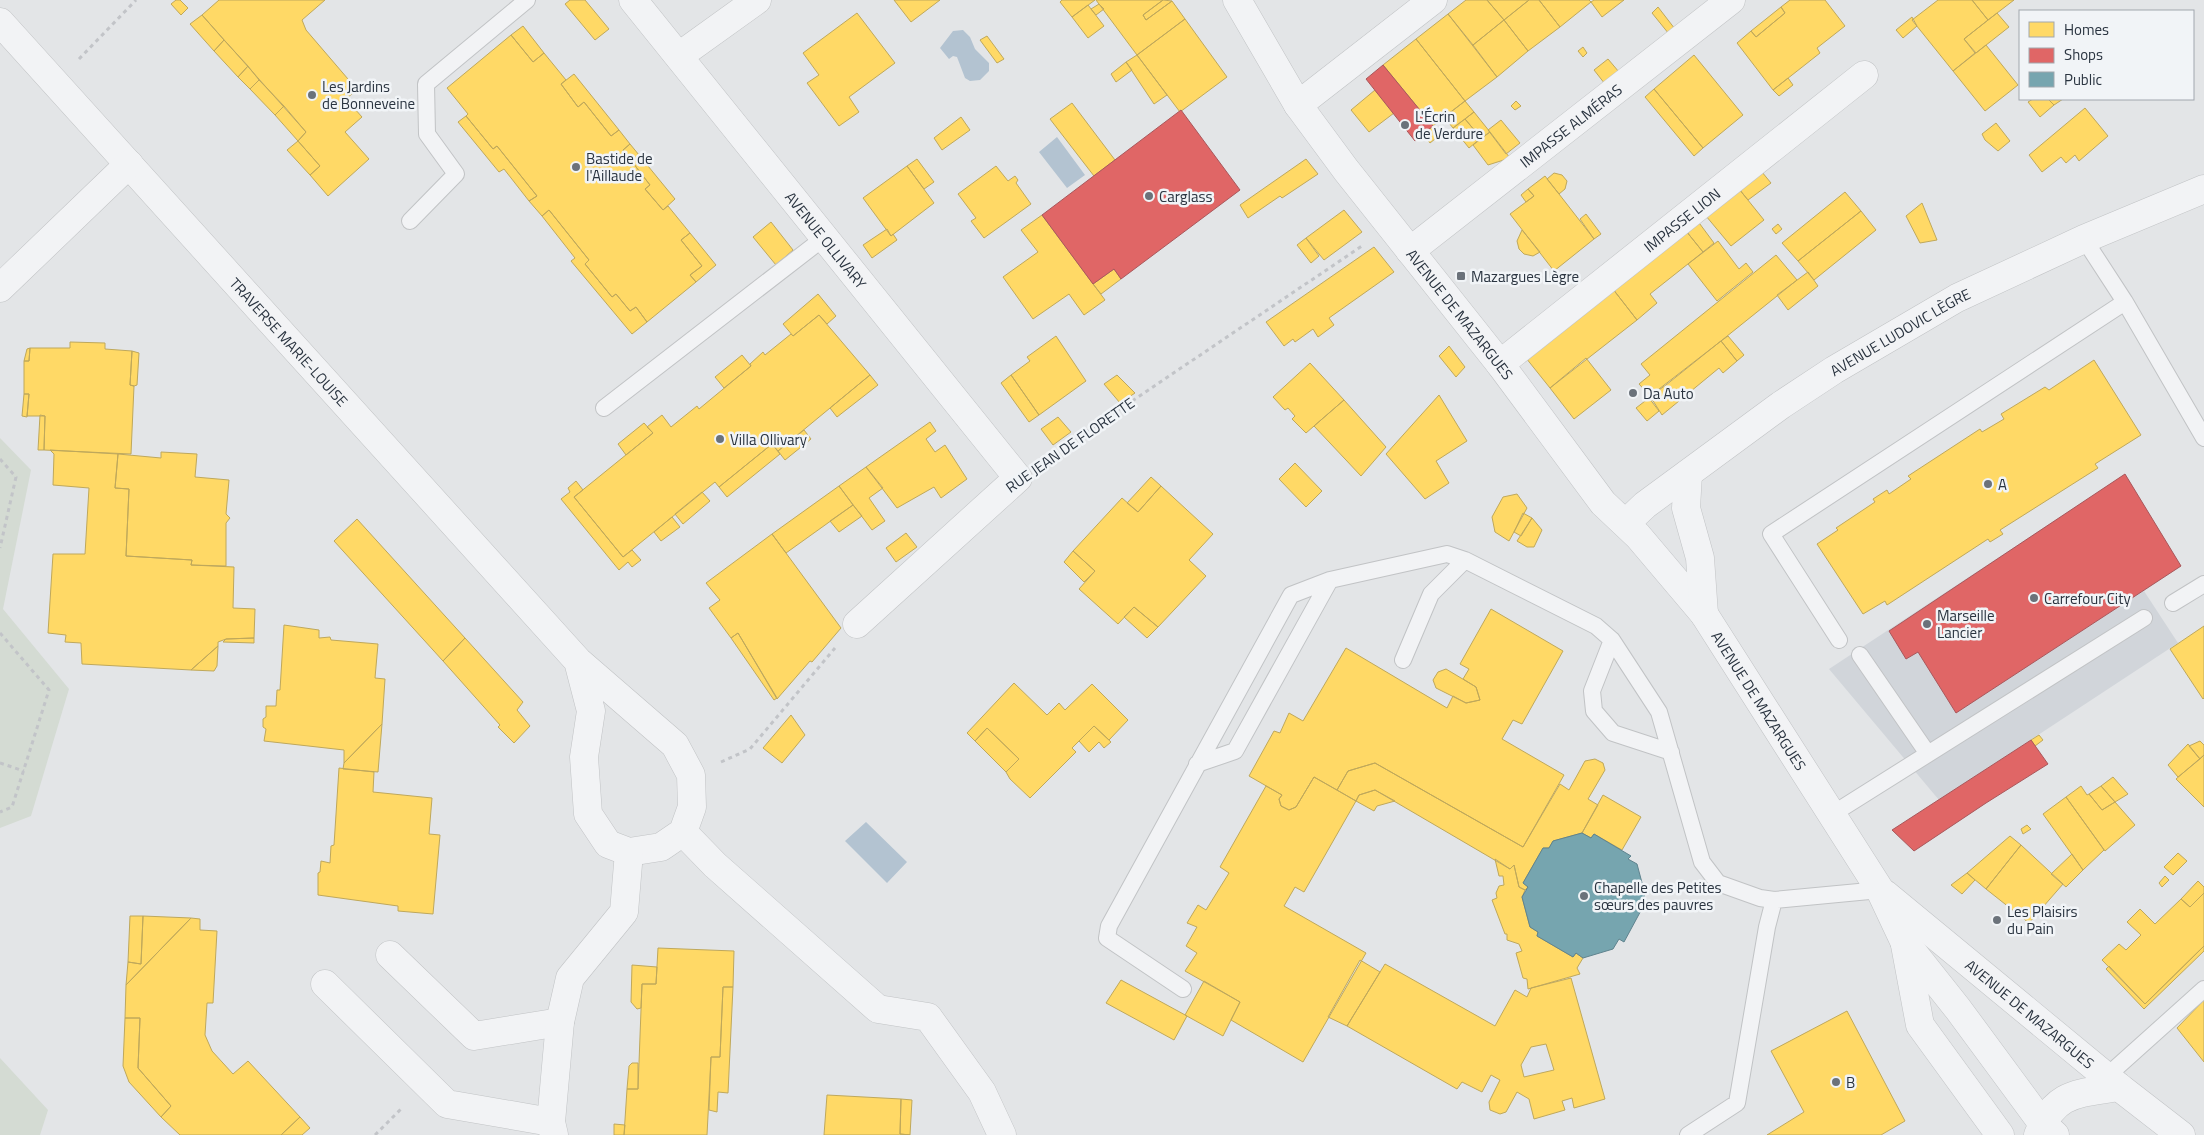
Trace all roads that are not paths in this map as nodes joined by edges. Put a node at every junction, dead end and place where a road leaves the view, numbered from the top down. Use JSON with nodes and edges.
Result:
{"nodes":[{"id":1,"x":527,"y":0,"type":"edge"},
{"id":2,"x":633,"y":0,"type":"edge"},
{"id":3,"x":757,"y":0,"type":"edge"},
{"id":4,"x":1237,"y":0,"type":"edge"},
{"id":5,"x":1433,"y":0,"type":"edge"},
{"id":6,"x":1731,"y":0,"type":"edge"},
{"id":7,"x":0,"y":22,"type":"edge"},
{"id":8,"x":679,"y":56,"type":"junction"},
{"id":9,"x":1864,"y":75,"type":"dead end"},
{"id":10,"x":1298,"y":105,"type":"junction"},
{"id":11,"x":129,"y":164,"type":"junction"},
{"id":12,"x":2204,"y":189,"type":"edge"},
{"id":13,"x":410,"y":221,"type":"dead end"},
{"id":14,"x":825,"y":237,"type":"junction"},
{"id":15,"x":2084,"y":239,"type":"junction"},
{"id":16,"x":1410,"y":250,"type":"junction"},
{"id":17,"x":0,"y":288,"type":"edge"},
{"id":18,"x":2125,"y":302,"type":"junction"},
{"id":19,"x":1500,"y":364,"type":"junction"},
{"id":20,"x":604,"y":408,"type":"dead end"},
{"id":21,"x":2204,"y":438,"type":"edge"},
{"id":22,"x":1688,"y":474,"type":"junction"},
{"id":23,"x":1018,"y":478,"type":"joint"},
{"id":24,"x":1626,"y":523,"type":"junction"},
{"id":25,"x":1465,"y":560,"type":"junction"},
{"id":26,"x":1330,"y":580,"type":"junction"},
{"id":27,"x":2204,"y":584,"type":"edge"},
{"id":28,"x":2173,"y":603,"type":"dead end"},
{"id":29,"x":1704,"y":614,"type":"junction"},
{"id":30,"x":2144,"y":618,"type":"dead end"},
{"id":31,"x":857,"y":624,"type":"road end"},
{"id":32,"x":1612,"y":640,"type":"junction"},
{"id":33,"x":1839,"y":640,"type":"dead end"},
{"id":34,"x":1860,"y":654,"type":"dead end"},
{"id":35,"x":1403,"y":660,"type":"dead end"},
{"id":36,"x":578,"y":661,"type":"junction"},
{"id":37,"x":1670,"y":752,"type":"junction"},
{"id":38,"x":1928,"y":754,"type":"junction"},
{"id":39,"x":1197,"y":764,"type":"junction"},
{"id":40,"x":1831,"y":815,"type":"junction"},
{"id":41,"x":683,"y":832,"type":"junction"},
{"id":42,"x":630,"y":852,"type":"junction"},
{"id":43,"x":1880,"y":890,"type":"junction"},
{"id":44,"x":1774,"y":900,"type":"junction"},
{"id":45,"x":1904,"y":941,"type":"junction"},
{"id":46,"x":390,"y":954,"type":"dead end"},
{"id":47,"x":325,"y":984,"type":"dead end"},
{"id":48,"x":1183,"y":989,"type":"dead end"},
{"id":49,"x":2204,"y":989,"type":"edge"},
{"id":50,"x":560,"y":1022,"type":"junction"},
{"id":51,"x":2122,"y":1088,"type":"junction"},
{"id":52,"x":552,"y":1128,"type":"edge"},
{"id":53,"x":2045,"y":1131,"type":"edge"},
{"id":54,"x":1002,"y":1135,"type":"edge"},
{"id":55,"x":1688,"y":1135,"type":"edge"},
{"id":56,"x":2000,"y":1135,"type":"edge"},
{"id":57,"x":2145,"y":1135,"type":"edge"},
{"id":58,"x":2181,"y":1135,"type":"edge"}],
"edges":[{"from":1,"to":13,"type":"lane"},
{"from":2,"to":8,"type":"street","name":"AVENUE OLLIVARY"},
{"from":3,"to":8,"type":"street"},
{"from":4,"to":10,"type":"street","name":"AVENUE DE MAZARGUES"},
{"from":5,"to":10,"type":"street"},
{"from":6,"to":16,"type":"street","name":"IMPASSE ALMÉRAS"},
{"from":7,"to":11,"type":"street","name":"TRAVERSE MARIE-LOUISE"},
{"from":8,"to":14,"type":"street","name":"AVENUE OLLIVARY"},
{"from":9,"to":19,"type":"street","name":"IMPASSE LION"},
{"from":10,"to":16,"type":"street","name":"AVENUE DE MAZARGUES"},
{"from":11,"to":17,"type":"street"},
{"from":11,"to":36,"type":"street","name":"TRAVERSE MARIE-LOUISE"},
{"from":12,"to":15,"type":"street","name":"AVENUE LUDOVIC LÈGRE"},
{"from":14,"to":20,"type":"lane"},
{"from":14,"to":23,"type":"street","name":"AVENUE OLLIVARY"},
{"from":15,"to":18,"type":"lane"},
{"from":15,"to":22,"type":"street","name":"AVENUE LUDOVIC LÈGRE"},
{"from":16,"to":19,"type":"street","name":"AVENUE DE MAZARGUES"},
{"from":18,"to":21,"type":"lane"},
{"from":18,"to":33,"type":"lane"},
{"from":19,"to":24,"type":"street","name":"AVENUE DE MAZARGUES"},
{"from":22,"to":24,"type":"street","name":"AVENUE LUDOVIC LÈGRE"},
{"from":22,"to":29,"type":"street","name":"AVENUE DE MAZARGUES"},
{"from":23,"to":31,"type":"street","name":"RUE JEAN DE FLORETTE"},
{"from":24,"to":29,"type":"street","name":"AVENUE DE MAZARGUES"},
{"from":25,"to":26,"type":"lane"},
{"from":25,"to":32,"type":"lane"},
{"from":25,"to":35,"type":"lane"},
{"from":26,"to":39,"type":"lane"},
{"from":26,"to":39,"type":"lane"},
{"from":27,"to":28,"type":"lane"},
{"from":29,"to":40,"type":"street","name":"AVENUE DE MAZARGUES"},
{"from":30,"to":38,"type":"lane"},
{"from":32,"to":37,"type":"lane"},
{"from":32,"to":37,"type":"lane"},
{"from":34,"to":38,"type":"lane"},
{"from":36,"to":41,"type":"street","name":"TRAVERSE MARIE-LOUISE"},
{"from":36,"to":42,"type":"street","name":"TRAVERSE MARIE-LOUISE"},
{"from":37,"to":44,"type":"lane"},
{"from":38,"to":40,"type":"lane"},
{"from":39,"to":48,"type":"lane"},
{"from":40,"to":43,"type":"street","name":"AVENUE DE MAZARGUES"},
{"from":41,"to":42,"type":"street"},
{"from":41,"to":54,"type":"street"},
{"from":42,"to":50,"type":"street"},
{"from":43,"to":44,"type":"lane"},
{"from":43,"to":45,"type":"street","name":"AVENUE DE MAZARGUES"},
{"from":43,"to":51,"type":"street","name":"AVENUE DE MAZARGUES"},
{"from":44,"to":55,"type":"lane"},
{"from":45,"to":53,"type":"street","name":"AVENUE DE MAZARGUES"},
{"from":45,"to":56,"type":"street","name":"AVENUE DE MAZARGUES"},
{"from":46,"to":50,"type":"street"},
{"from":47,"to":52,"type":"street"},
{"from":49,"to":51,"type":"lane"},
{"from":50,"to":52,"type":"street"},
{"from":51,"to":53,"type":"street"},
{"from":51,"to":57,"type":"street"},
{"from":51,"to":58,"type":"street","name":"AVENUE DE MAZARGUES"}]}
